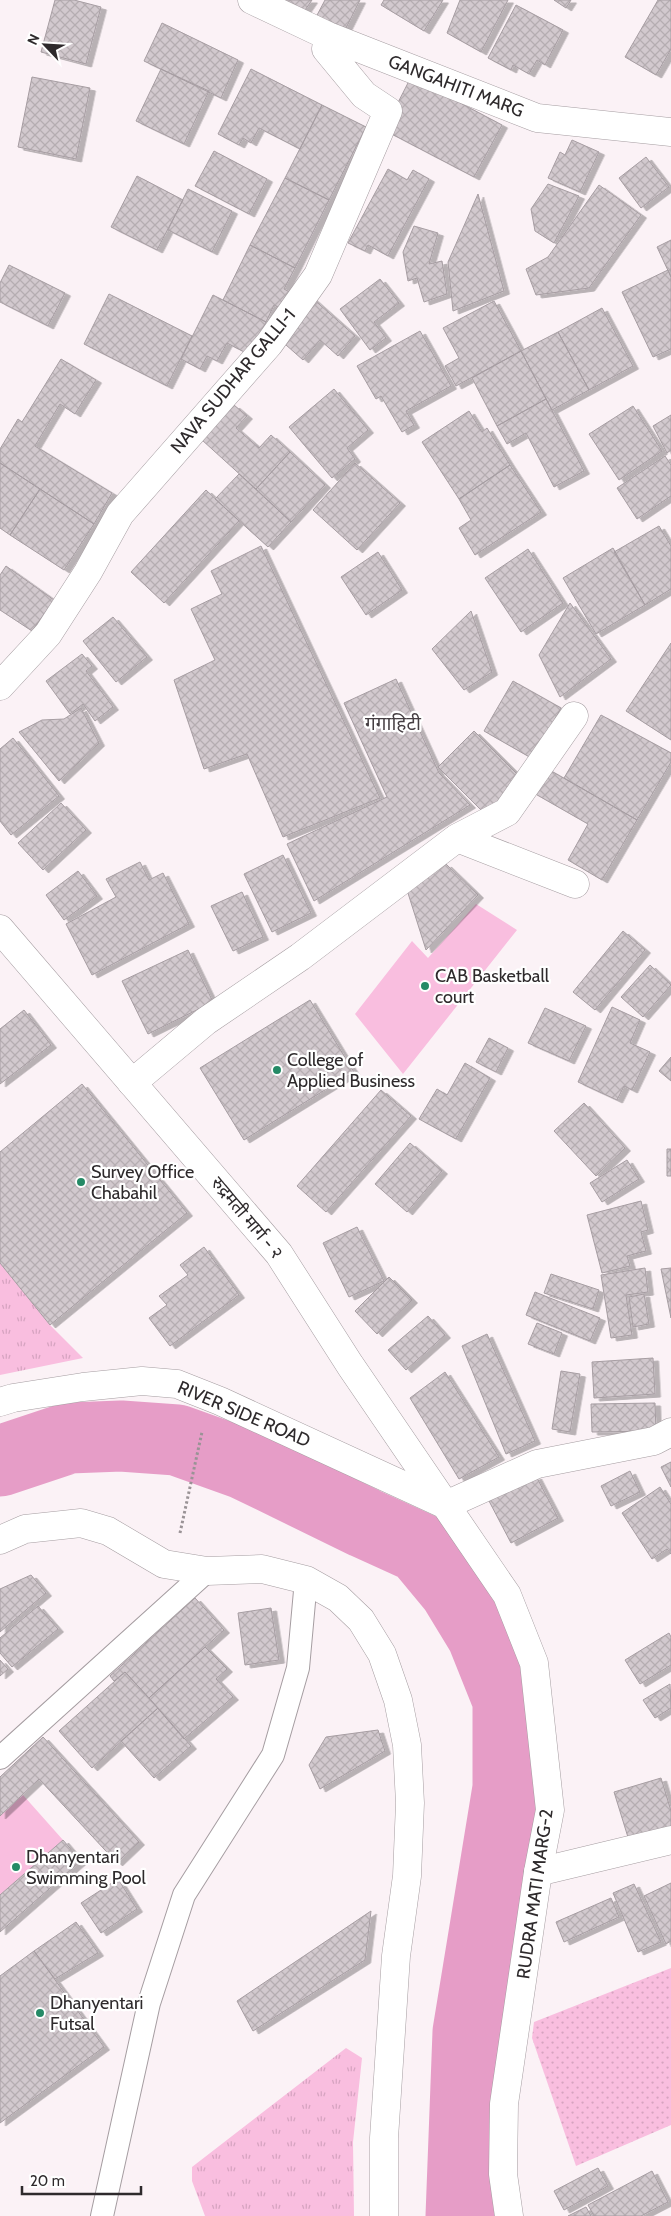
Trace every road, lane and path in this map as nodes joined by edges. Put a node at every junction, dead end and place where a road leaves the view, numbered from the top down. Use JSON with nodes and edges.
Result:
{"nodes":[{"id":1,"x":252,"y":0,"type":"edge"},
{"id":2,"x":328,"y":36,"type":"junction"},
{"id":3,"x":671,"y":132,"type":"edge"},
{"id":4,"x":0,"y":686,"type":"edge"},
{"id":5,"x":574,"y":716,"type":"dead end"},
{"id":6,"x":457,"y":838,"type":"junction"},
{"id":7,"x":575,"y":884,"type":"dead end"},
{"id":8,"x":0,"y":929,"type":"edge"},
{"id":9,"x":132,"y":1083,"type":"junction"},
{"id":10,"x":0,"y":1402,"type":"edge"},
{"id":11,"x":203,"y":1428,"type":"dead end"},
{"id":12,"x":671,"y":1432,"type":"edge"},
{"id":13,"x":446,"y":1505,"type":"junction"},
{"id":14,"x":183,"y":1520,"type":"dead end"},
{"id":15,"x":0,"y":1540,"type":"edge"},
{"id":16,"x":207,"y":1571,"type":"junction"},
{"id":17,"x":306,"y":1580,"type":"junction"},
{"id":18,"x":0,"y":1758,"type":"edge"},
{"id":19,"x":671,"y":1840,"type":"edge"},
{"id":20,"x":538,"y":1872,"type":"junction"},
{"id":21,"x":102,"y":2216,"type":"edge"},
{"id":22,"x":384,"y":2216,"type":"edge"},
{"id":23,"x":509,"y":2216,"type":"edge"}],
"edges":[{"from":1,"to":2,"type":"street","name":"GANGAHITI MARG"},
{"from":2,"to":3,"type":"street","name":"GANGAHITI MARG"},
{"from":2,"to":4,"type":"street","name":"NAVA SUDHAR GALLI-1"},
{"from":5,"to":6,"type":"street"},
{"from":6,"to":7,"type":"street"},
{"from":6,"to":9,"type":"street"},
{"from":8,"to":9,"type":"street","name":"रुद्रमती मार्ग ‍- २"},
{"from":9,"to":13,"type":"street","name":"रुद्रमती मार्ग ‍- २"},
{"from":10,"to":13,"type":"street","name":"RIVER SIDE ROAD"},
{"from":11,"to":14,"type":"path"},
{"from":12,"to":13,"type":"street"},
{"from":13,"to":20,"type":"street","name":"RUDRA MATI MARG-2"},
{"from":15,"to":16,"type":"street"},
{"from":16,"to":17,"type":"street"},
{"from":16,"to":18,"type":"lane"},
{"from":17,"to":21,"type":"lane"},
{"from":17,"to":22,"type":"street"},
{"from":19,"to":20,"type":"street"},
{"from":20,"to":23,"type":"street","name":"RUDRA MATI MARG-2"}]}
